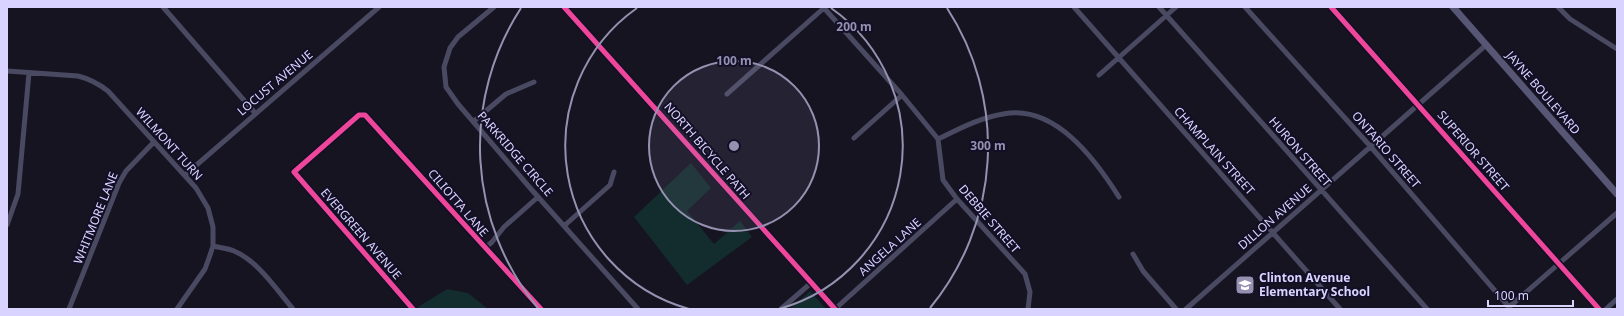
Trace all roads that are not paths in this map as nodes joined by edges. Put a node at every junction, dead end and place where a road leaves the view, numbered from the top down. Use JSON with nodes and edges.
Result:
{"nodes":[{"id":1,"x":163,"y":7,"type":"edge"},
{"id":2,"x":379,"y":7,"type":"edge"},
{"id":3,"x":494,"y":7,"type":"edge"},
{"id":4,"x":564,"y":7,"type":"edge"},
{"id":5,"x":1074,"y":7,"type":"edge"},
{"id":6,"x":1159,"y":7,"type":"edge"},
{"id":7,"x":1176,"y":7,"type":"edge"},
{"id":8,"x":1245,"y":7,"type":"edge"},
{"id":9,"x":1331,"y":7,"type":"edge"},
{"id":10,"x":1453,"y":7,"type":"edge"},
{"id":11,"x":1558,"y":7,"type":"edge"},
{"id":12,"x":825,"y":8,"type":"edge"},
{"id":13,"x":1166,"y":15,"type":"junction"},
{"id":14,"x":1486,"y":45,"type":"junction"},
{"id":15,"x":1617,"y":50,"type":"edge"},
{"id":16,"x":1118,"y":58,"type":"junction"},
{"id":17,"x":7,"y":71,"type":"edge"},
{"id":18,"x":29,"y":73,"type":"junction"},
{"id":19,"x":1099,"y":75,"type":"dead end"},
{"id":20,"x":534,"y":82,"type":"dead end"},
{"id":21,"x":727,"y":94,"type":"dead end"},
{"id":22,"x":902,"y":95,"type":"junction"},
{"id":23,"x":1418,"y":105,"type":"junction"},
{"id":24,"x":255,"y":113,"type":"junction"},
{"id":25,"x":358,"y":115,"type":"joint"},
{"id":26,"x":474,"y":121,"type":"junction"},
{"id":27,"x":854,"y":138,"type":"dead end"},
{"id":28,"x":938,"y":139,"type":"junction"},
{"id":29,"x":154,"y":143,"type":"junction"},
{"id":30,"x":1371,"y":147,"type":"junction"},
{"id":31,"x":614,"y":172,"type":"dead end"},
{"id":32,"x":185,"y":175,"type":"junction"},
{"id":33,"x":1320,"y":190,"type":"junction"},
{"id":34,"x":1616,"y":193,"type":"edge"},
{"id":35,"x":538,"y":197,"type":"junction"},
{"id":36,"x":1119,"y":197,"type":"dead end"},
{"id":37,"x":957,"y":199,"type":"junction"},
{"id":38,"x":1617,"y":213,"type":"edge"},
{"id":39,"x":7,"y":225,"type":"edge"},
{"id":40,"x":564,"y":226,"type":"junction"},
{"id":41,"x":1272,"y":232,"type":"junction"},
{"id":42,"x":213,"y":246,"type":"junction"},
{"id":43,"x":485,"y":248,"type":"junction"},
{"id":44,"x":1133,"y":254,"type":"dead end"},
{"id":45,"x":1558,"y":264,"type":"junction"},
{"id":46,"x":810,"y":283,"type":"junction"},
{"id":47,"x":1617,"y":299,"type":"edge"},
{"id":48,"x":1508,"y":308,"type":"edge"},
{"id":49,"x":69,"y":309,"type":"edge"},
{"id":50,"x":177,"y":309,"type":"edge"},
{"id":51,"x":293,"y":309,"type":"edge"},
{"id":52,"x":413,"y":309,"type":"edge"},
{"id":53,"x":541,"y":309,"type":"edge"},
{"id":54,"x":638,"y":309,"type":"edge"},
{"id":55,"x":781,"y":309,"type":"edge"},
{"id":56,"x":835,"y":309,"type":"edge"},
{"id":57,"x":1028,"y":309,"type":"edge"},
{"id":58,"x":1176,"y":309,"type":"edge"},
{"id":59,"x":1186,"y":309,"type":"edge"},
{"id":60,"x":1340,"y":309,"type":"edge"},
{"id":61,"x":1427,"y":309,"type":"edge"},
{"id":62,"x":1599,"y":309,"type":"edge"},
{"id":63,"x":1606,"y":309,"type":"edge"}],
"edges":[{"from":1,"to":24,"type":"street"},
{"from":2,"to":24,"type":"street","name":"LOCUST AVENUE"},
{"from":3,"to":26,"type":"street","name":"PARKRIDGE CIRCLE"},
{"from":4,"to":46,"type":"street","name":"NORTH BICYCLE PATH"},
{"from":5,"to":16,"type":"street","name":"CHAMPLAIN STREET"},
{"from":6,"to":13,"type":"street","name":"HURON STREET"},
{"from":7,"to":13,"type":"street"},
{"from":8,"to":30,"type":"street","name":"ONTARIO STREET"},
{"from":9,"to":23,"type":"street","name":"SUPERIOR STREET"},
{"from":10,"to":14,"type":"street","name":"JAYNE BOULEVARD"},
{"from":11,"to":15,"type":"street"},
{"from":12,"to":21,"type":"street"},
{"from":12,"to":22,"type":"street"},
{"from":13,"to":16,"type":"street"},
{"from":13,"to":33,"type":"street","name":"HURON STREET"},
{"from":14,"to":23,"type":"street","name":"DILLON AVENUE"},
{"from":14,"to":34,"type":"street","name":"JAYNE BOULEVARD"},
{"from":16,"to":19,"type":"street"},
{"from":16,"to":41,"type":"street","name":"CHAMPLAIN STREET"},
{"from":17,"to":18,"type":"street","name":"WILMONT TURN"},
{"from":18,"to":29,"type":"street","name":"WILMONT TURN"},
{"from":18,"to":39,"type":"street"},
{"from":20,"to":26,"type":"street"},
{"from":22,"to":27,"type":"street"},
{"from":22,"to":28,"type":"street"},
{"from":23,"to":30,"type":"street","name":"DILLON AVENUE"},
{"from":23,"to":45,"type":"street","name":"SUPERIOR STREET"},
{"from":24,"to":32,"type":"street","name":"LOCUST AVENUE"},
{"from":25,"to":43,"type":"street","name":"CILIOTTA LANE"},
{"from":25,"to":52,"type":"street","name":"EVERGREEN AVENUE"},
{"from":26,"to":35,"type":"street","name":"PARKRIDGE CIRCLE"},
{"from":28,"to":36,"type":"street"},
{"from":28,"to":37,"type":"street","name":"DEBBIE STREET"},
{"from":29,"to":32,"type":"street","name":"WILMONT TURN"},
{"from":29,"to":49,"type":"street","name":"WHITMORE LANE"},
{"from":30,"to":33,"type":"street","name":"DILLON AVENUE"},
{"from":30,"to":48,"type":"street","name":"ONTARIO STREET"},
{"from":31,"to":40,"type":"street"},
{"from":32,"to":42,"type":"street","name":"WILMONT TURN"},
{"from":33,"to":41,"type":"street","name":"DILLON AVENUE"},
{"from":33,"to":61,"type":"street","name":"HURON STREET"},
{"from":35,"to":40,"type":"street","name":"PARKRIDGE CIRCLE"},
{"from":35,"to":43,"type":"street"},
{"from":37,"to":56,"type":"street","name":"ANGELA LANE"},
{"from":37,"to":57,"type":"street","name":"DEBBIE STREET"},
{"from":38,"to":45,"type":"street"},
{"from":40,"to":54,"type":"street","name":"PARKRIDGE CIRCLE"},
{"from":41,"to":59,"type":"street","name":"DILLON AVENUE"},
{"from":41,"to":60,"type":"street","name":"CHAMPLAIN STREET"},
{"from":42,"to":50,"type":"street","name":"WILMONT TURN"},
{"from":42,"to":51,"type":"street"},
{"from":43,"to":53,"type":"street","name":"CILIOTTA LANE"},
{"from":44,"to":58,"type":"street"},
{"from":45,"to":48,"type":"street"},
{"from":45,"to":62,"type":"street","name":"SUPERIOR STREET"},
{"from":46,"to":55,"type":"street"},
{"from":46,"to":56,"type":"street","name":"NORTH BICYCLE PATH"},
{"from":47,"to":63,"type":"street"}]}
